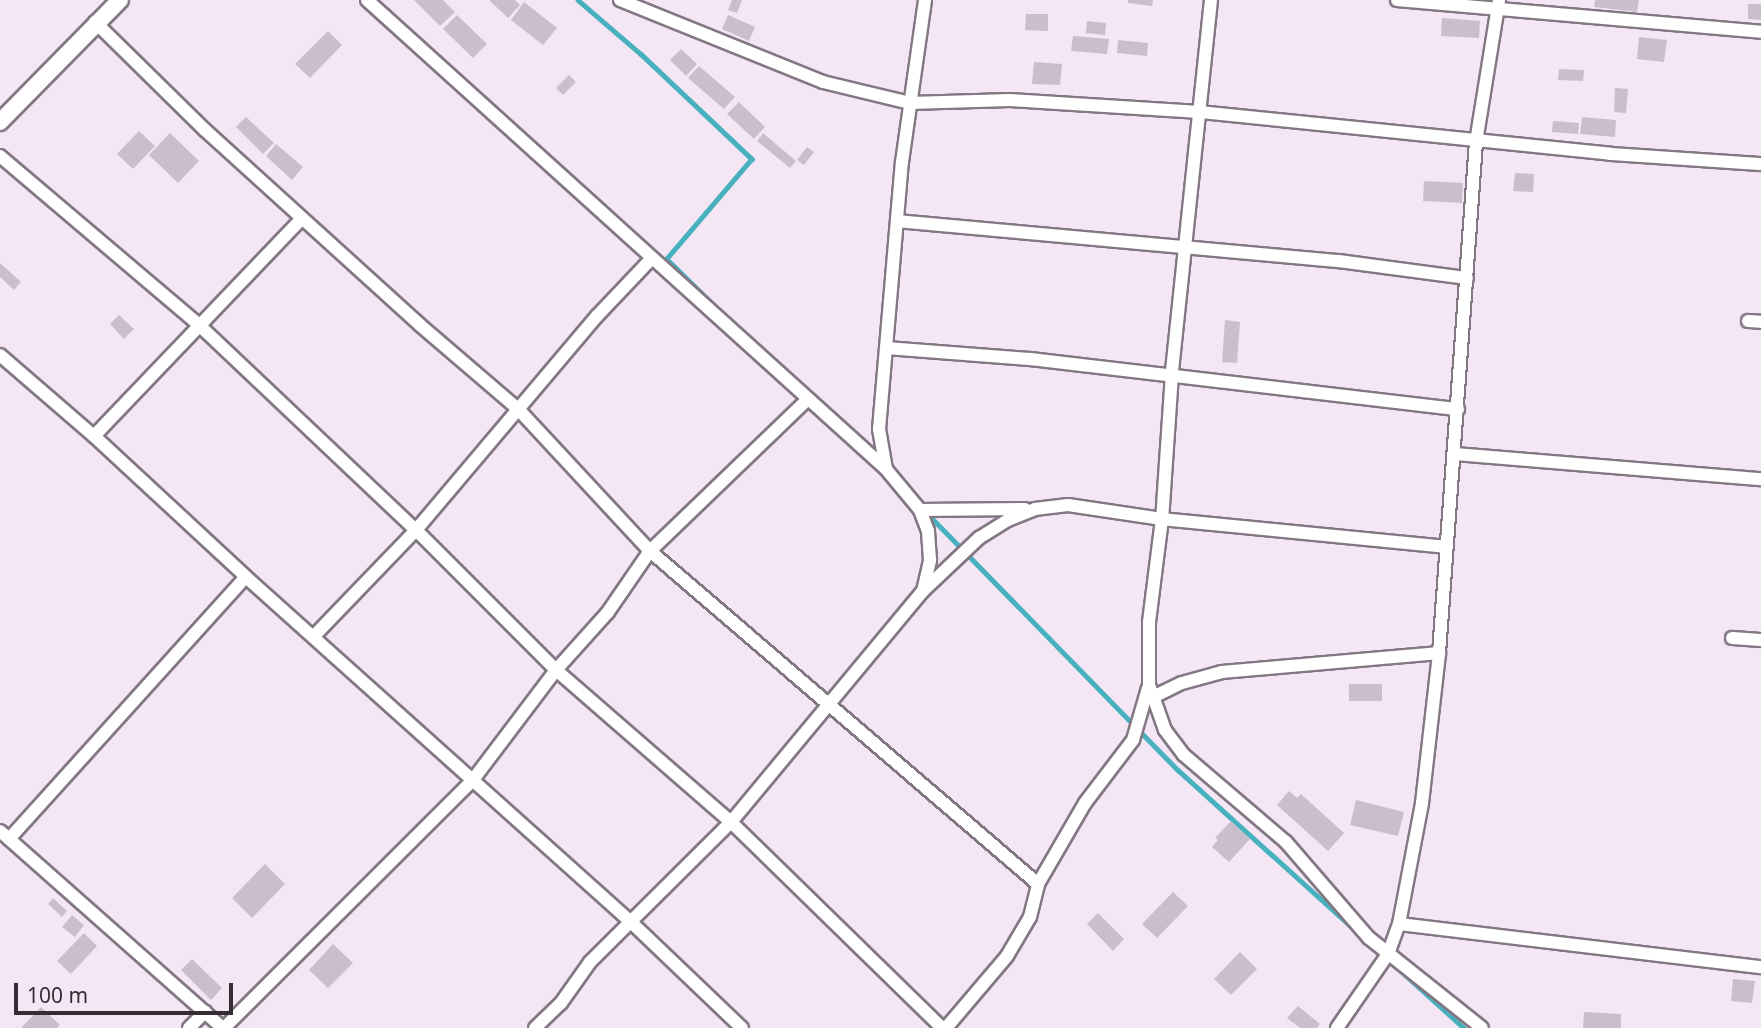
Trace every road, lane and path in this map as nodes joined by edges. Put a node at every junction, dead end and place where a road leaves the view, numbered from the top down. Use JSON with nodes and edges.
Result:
{"nodes":[{"id":1,"x":367,"y":0,"type":"edge"},
{"id":2,"x":620,"y":0,"type":"edge"},
{"id":3,"x":925,"y":0,"type":"edge"},
{"id":4,"x":1210,"y":0,"type":"edge"},
{"id":5,"x":1397,"y":0,"type":"edge"},
{"id":6,"x":111,"y":3,"type":"edge"},
{"id":7,"x":1498,"y":5,"type":"edge"},
{"id":8,"x":95,"y":22,"type":"junction"},
{"id":9,"x":1761,"y":32,"type":"edge"},
{"id":10,"x":910,"y":103,"type":"junction"},
{"id":11,"x":1200,"y":112,"type":"junction"},
{"id":12,"x":0,"y":121,"type":"edge"},
{"id":13,"x":1476,"y":142,"type":"junction"},
{"id":14,"x":0,"y":156,"type":"edge"},
{"id":15,"x":1761,"y":164,"type":"edge"},
{"id":16,"x":302,"y":218,"type":"junction"},
{"id":17,"x":897,"y":221,"type":"junction"},
{"id":18,"x":1187,"y":246,"type":"junction"},
{"id":19,"x":651,"y":259,"type":"junction"},
{"id":20,"x":1467,"y":278,"type":"junction"},
{"id":21,"x":199,"y":325,"type":"junction"},
{"id":22,"x":886,"y":348,"type":"junction"},
{"id":23,"x":0,"y":355,"type":"edge"},
{"id":24,"x":1172,"y":374,"type":"junction"},
{"id":25,"x":808,"y":399,"type":"junction"},
{"id":26,"x":1458,"y":409,"type":"junction"},
{"id":27,"x":519,"y":411,"type":"junction"},
{"id":28,"x":94,"y":436,"type":"junction"},
{"id":29,"x":1455,"y":454,"type":"junction"},
{"id":30,"x":886,"y":469,"type":"junction"},
{"id":31,"x":1761,"y":479,"type":"edge"},
{"id":32,"x":1035,"y":509,"type":"junction"},
{"id":33,"x":920,"y":510,"type":"junction"},
{"id":34,"x":1162,"y":519,"type":"junction"},
{"id":35,"x":416,"y":530,"type":"junction"},
{"id":36,"x":1447,"y":547,"type":"junction"},
{"id":37,"x":650,"y":551,"type":"junction"},
{"id":38,"x":246,"y":577,"type":"junction"},
{"id":39,"x":922,"y":592,"type":"junction"},
{"id":40,"x":314,"y":636,"type":"junction"},
{"id":41,"x":1731,"y":638,"type":"dead end"},
{"id":42,"x":1761,"y":640,"type":"edge"},
{"id":43,"x":1439,"y":653,"type":"junction"},
{"id":44,"x":556,"y":670,"type":"junction"},
{"id":45,"x":1151,"y":691,"type":"junction"},
{"id":46,"x":829,"y":705,"type":"junction"},
{"id":47,"x":472,"y":781,"type":"junction"},
{"id":48,"x":731,"y":822,"type":"junction"},
{"id":49,"x":3,"y":836,"type":"edge"},
{"id":50,"x":1038,"y":884,"type":"junction"},
{"id":51,"x":632,"y":923,"type":"junction"},
{"id":52,"x":1399,"y":924,"type":"junction"},
{"id":53,"x":1388,"y":954,"type":"junction"},
{"id":54,"x":1761,"y":967,"type":"edge"},
{"id":55,"x":205,"y":1012,"type":"junction"},
{"id":56,"x":189,"y":1028,"type":"edge"},
{"id":57,"x":224,"y":1028,"type":"edge"},
{"id":58,"x":535,"y":1028,"type":"edge"},
{"id":59,"x":742,"y":1028,"type":"edge"},
{"id":60,"x":944,"y":1028,"type":"edge"},
{"id":61,"x":1337,"y":1028,"type":"edge"},
{"id":62,"x":1482,"y":1028,"type":"edge"}],
"edges":[{"from":1,"to":19,"type":"street"},
{"from":2,"to":10,"type":"street"},
{"from":3,"to":10,"type":"street"},
{"from":4,"to":11,"type":"street"},
{"from":5,"to":7,"type":"street"},
{"from":6,"to":8,"type":"main road"},
{"from":7,"to":9,"type":"street"},
{"from":7,"to":13,"type":"street"},
{"from":8,"to":12,"type":"main road"},
{"from":8,"to":16,"type":"street"},
{"from":10,"to":11,"type":"street"},
{"from":10,"to":17,"type":"street"},
{"from":11,"to":13,"type":"street"},
{"from":11,"to":18,"type":"street"},
{"from":13,"to":15,"type":"street"},
{"from":13,"to":20,"type":"street"},
{"from":14,"to":21,"type":"street"},
{"from":16,"to":21,"type":"street"},
{"from":16,"to":27,"type":"street"},
{"from":17,"to":18,"type":"street"},
{"from":17,"to":22,"type":"street"},
{"from":18,"to":20,"type":"street"},
{"from":18,"to":24,"type":"street"},
{"from":19,"to":25,"type":"street"},
{"from":19,"to":27,"type":"street"},
{"from":20,"to":26,"type":"street"},
{"from":21,"to":28,"type":"street"},
{"from":21,"to":35,"type":"street"},
{"from":22,"to":24,"type":"street"},
{"from":22,"to":30,"type":"street"},
{"from":23,"to":28,"type":"street"},
{"from":24,"to":26,"type":"street"},
{"from":24,"to":34,"type":"street"},
{"from":25,"to":30,"type":"street"},
{"from":25,"to":37,"type":"street"},
{"from":26,"to":29,"type":"street"},
{"from":27,"to":35,"type":"street"},
{"from":27,"to":37,"type":"street"},
{"from":28,"to":38,"type":"street"},
{"from":29,"to":31,"type":"street"},
{"from":29,"to":36,"type":"street"},
{"from":30,"to":33,"type":"street"},
{"from":32,"to":33,"type":"street"},
{"from":32,"to":34,"type":"street"},
{"from":32,"to":39,"type":"street"},
{"from":33,"to":39,"type":"street"},
{"from":34,"to":36,"type":"street"},
{"from":34,"to":45,"type":"street"},
{"from":35,"to":40,"type":"street"},
{"from":35,"to":44,"type":"street"},
{"from":36,"to":43,"type":"street"},
{"from":37,"to":44,"type":"street"},
{"from":37,"to":46,"type":"street"},
{"from":38,"to":40,"type":"street"},
{"from":38,"to":49,"type":"street"},
{"from":39,"to":46,"type":"street"},
{"from":40,"to":47,"type":"street"},
{"from":41,"to":42,"type":"street"},
{"from":43,"to":45,"type":"street"},
{"from":43,"to":52,"type":"street"},
{"from":44,"to":47,"type":"street"},
{"from":44,"to":48,"type":"street"},
{"from":45,"to":50,"type":"street"},
{"from":45,"to":53,"type":"street"},
{"from":46,"to":48,"type":"street"},
{"from":46,"to":50,"type":"street"},
{"from":47,"to":51,"type":"street"},
{"from":47,"to":57,"type":"street"},
{"from":48,"to":51,"type":"street"},
{"from":48,"to":60,"type":"street"},
{"from":49,"to":55,"type":"street"},
{"from":50,"to":60,"type":"street"},
{"from":51,"to":58,"type":"street"},
{"from":51,"to":59,"type":"street"},
{"from":52,"to":53,"type":"street"},
{"from":52,"to":54,"type":"street"},
{"from":53,"to":61,"type":"street"},
{"from":53,"to":62,"type":"street"},
{"from":55,"to":56,"type":"street"},
{"from":55,"to":57,"type":"street"}]}
